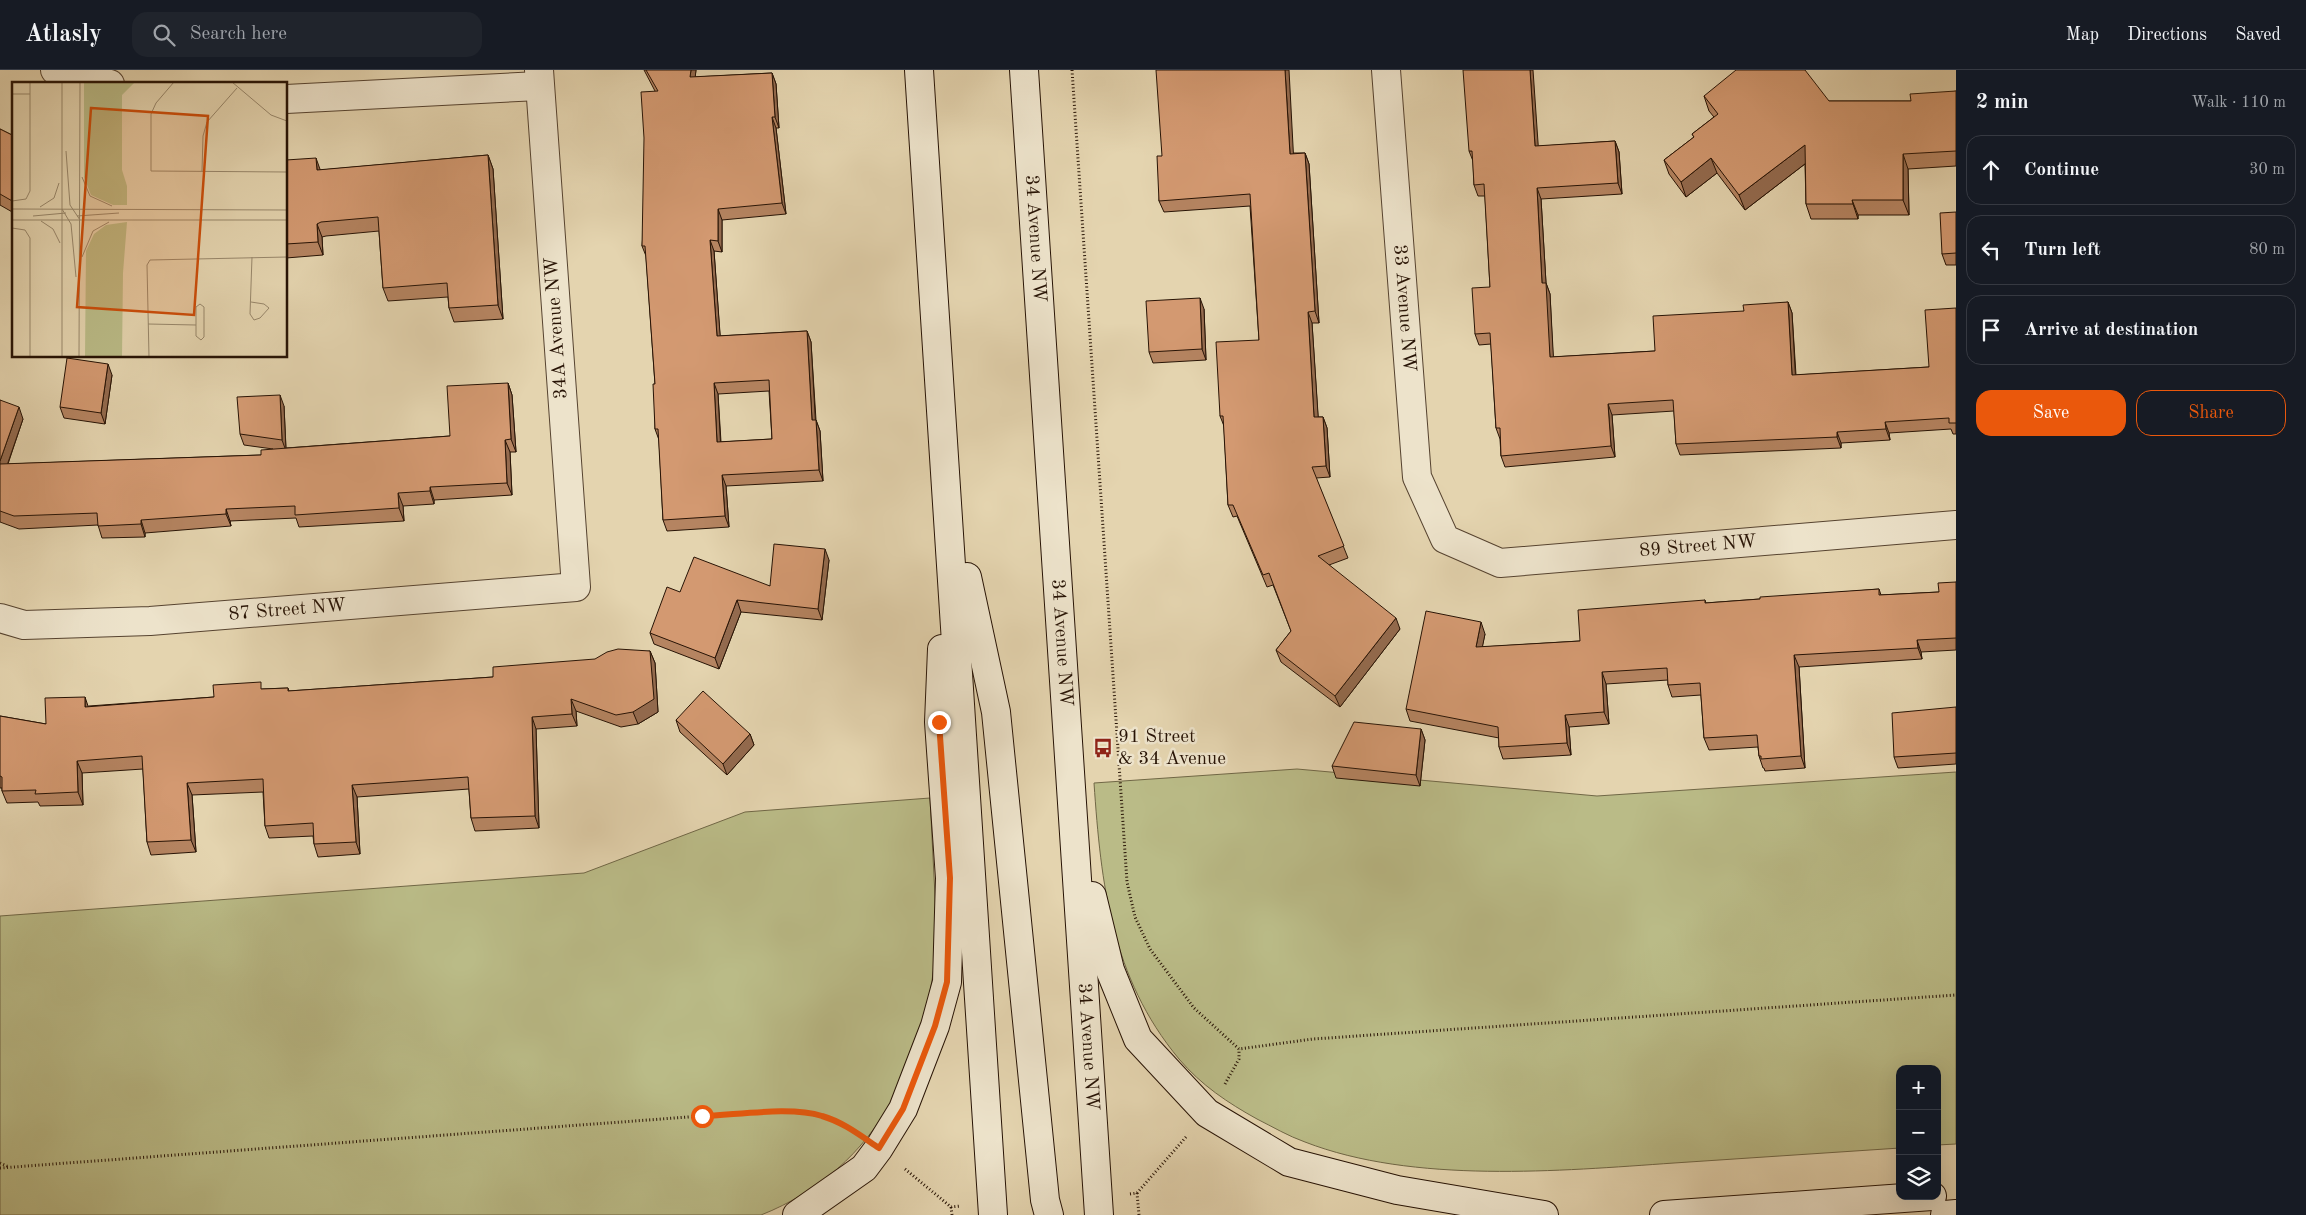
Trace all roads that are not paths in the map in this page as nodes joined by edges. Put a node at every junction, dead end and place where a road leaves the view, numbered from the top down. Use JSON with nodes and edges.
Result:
{"nodes":[{"id":1,"x":55,"y":70,"type":"edge"},
{"id":2,"x":919,"y":70,"type":"edge"},
{"id":3,"x":1024,"y":70,"type":"edge"},
{"id":4,"x":1386,"y":70,"type":"edge"},
{"id":5,"x":539,"y":78,"type":"edge"},
{"id":6,"x":102,"y":82,"type":"edge"},
{"id":7,"x":288,"y":99,"type":"edge"},
{"id":8,"x":948,"y":493,"type":"junction"},
{"id":9,"x":1956,"y":525,"type":"edge"},
{"id":10,"x":1445,"y":539,"type":"joint"},
{"id":11,"x":576,"y":587,"type":"joint"},
{"id":12,"x":0,"y":618,"type":"edge"},
{"id":13,"x":1074,"y":823,"type":"junction"},
{"id":14,"x":1956,"y":1195,"type":"edge"},
{"id":15,"x":1941,"y":1196,"type":"edge"},
{"id":16,"x":1896,"y":1199,"type":"edge"},
{"id":17,"x":1956,"y":1214,"type":"edge"},
{"id":18,"x":797,"y":1215,"type":"edge"},
{"id":19,"x":993,"y":1215,"type":"edge"},
{"id":20,"x":1049,"y":1215,"type":"edge"},
{"id":21,"x":1099,"y":1215,"type":"edge"},
{"id":22,"x":1544,"y":1215,"type":"edge"},
{"id":23,"x":1664,"y":1215,"type":"edge"},
{"id":24,"x":1945,"y":1215,"type":"edge"}],
"edges":[{"from":1,"to":6,"type":"main road"},
{"from":2,"to":8,"type":"main road"},
{"from":3,"to":13,"type":"main road","name":"34 Avenue NW"},
{"from":4,"to":10,"type":"main road","name":"33 Avenue NW"},
{"from":5,"to":7,"type":"main road"},
{"from":5,"to":11,"type":"main road","name":"34A Avenue NW"},
{"from":8,"to":18,"type":"main road"},
{"from":8,"to":19,"type":"main road"},
{"from":8,"to":20,"type":"main road"},
{"from":9,"to":10,"type":"main road","name":"89 Street NW"},
{"from":11,"to":12,"type":"main road","name":"87 Street NW"},
{"from":13,"to":21,"type":"main road","name":"34 Avenue NW"},
{"from":13,"to":22,"type":"main road"},
{"from":14,"to":15,"type":"main road"},
{"from":16,"to":23,"type":"main road"},
{"from":17,"to":24,"type":"main road"}]}
